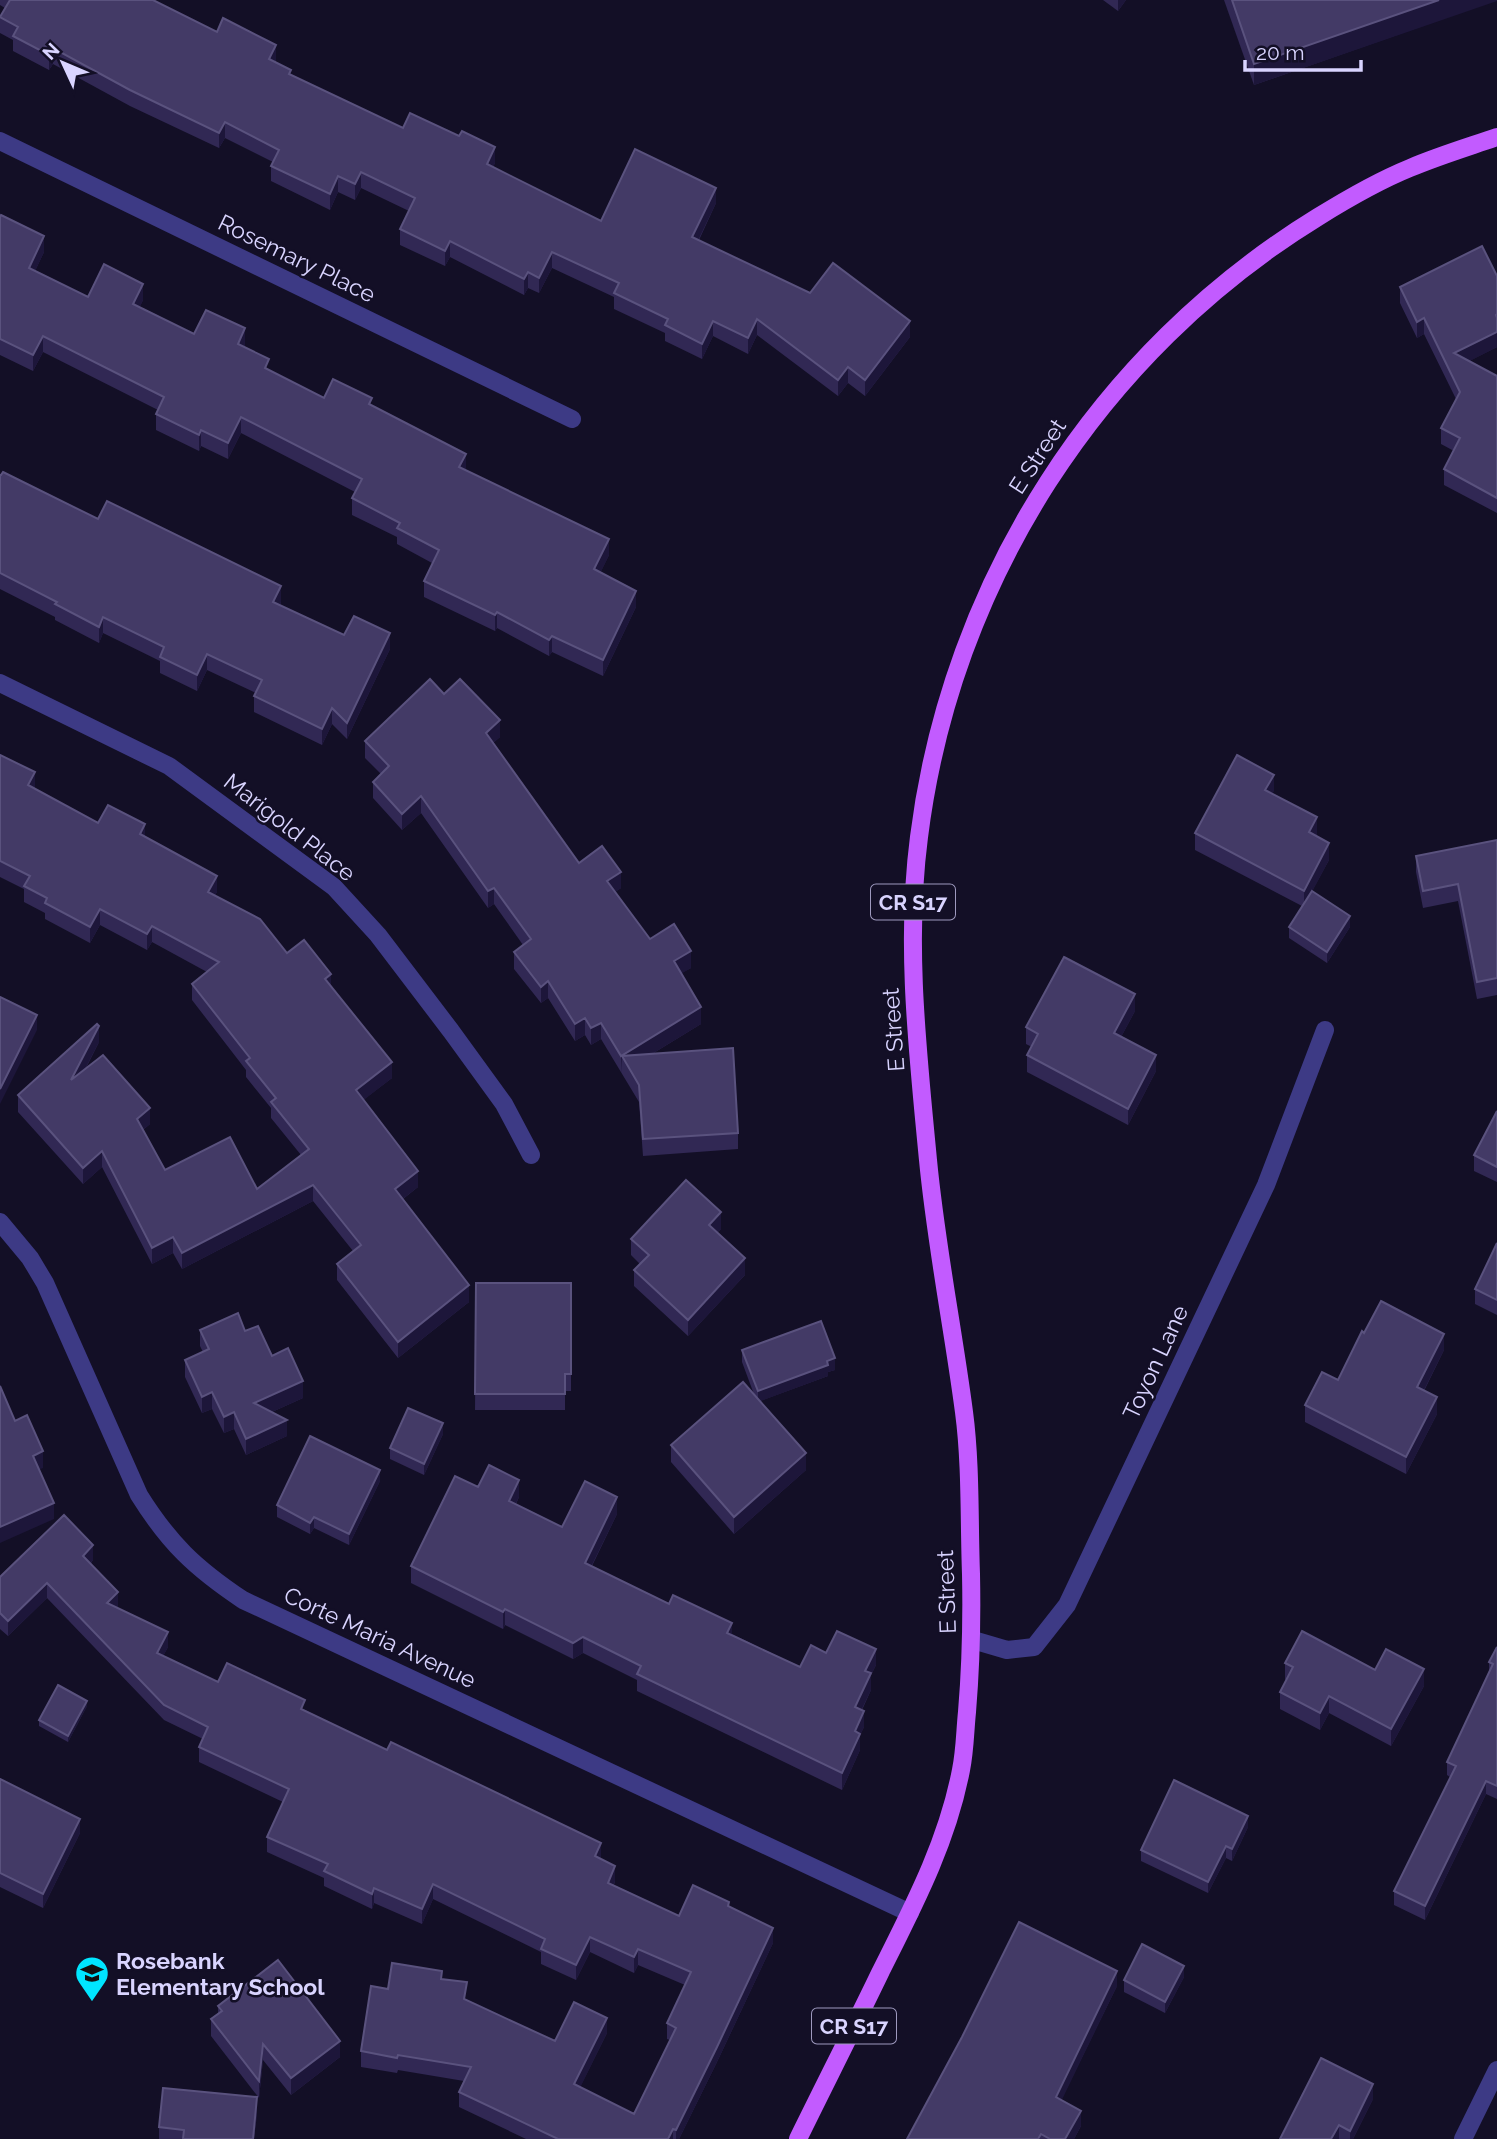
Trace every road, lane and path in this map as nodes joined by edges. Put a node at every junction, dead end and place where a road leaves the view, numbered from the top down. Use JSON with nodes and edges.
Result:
{"nodes":[{"id":1,"x":1497,"y":137,"type":"edge"},
{"id":2,"x":0,"y":141,"type":"edge"},
{"id":3,"x":572,"y":419,"type":"dead end"},
{"id":4,"x":0,"y":683,"type":"edge"},
{"id":5,"x":1325,"y":1030,"type":"dead end"},
{"id":6,"x":531,"y":1156,"type":"dead end"},
{"id":7,"x":0,"y":1222,"type":"edge"},
{"id":8,"x":973,"y":1640,"type":"junction"},
{"id":9,"x":910,"y":1913,"type":"junction"},
{"id":10,"x":1497,"y":2070,"type":"edge"},
{"id":11,"x":798,"y":2139,"type":"edge"},
{"id":12,"x":1463,"y":2139,"type":"edge"}],
"edges":[{"from":1,"to":8,"type":"main road","name":"E Street","number":"CR S17"},
{"from":2,"to":3,"type":"street","name":"Rosemary Place"},
{"from":4,"to":6,"type":"street","name":"Marigold Place"},
{"from":5,"to":8,"type":"street","name":"Toyon Lane"},
{"from":7,"to":9,"type":"street","name":"Corte Maria Avenue"},
{"from":8,"to":9,"type":"main road","name":"E Street","number":"CR S17"},
{"from":9,"to":11,"type":"main road","name":"E Street","number":"CR S17"},
{"from":10,"to":12,"type":"street"}]}
